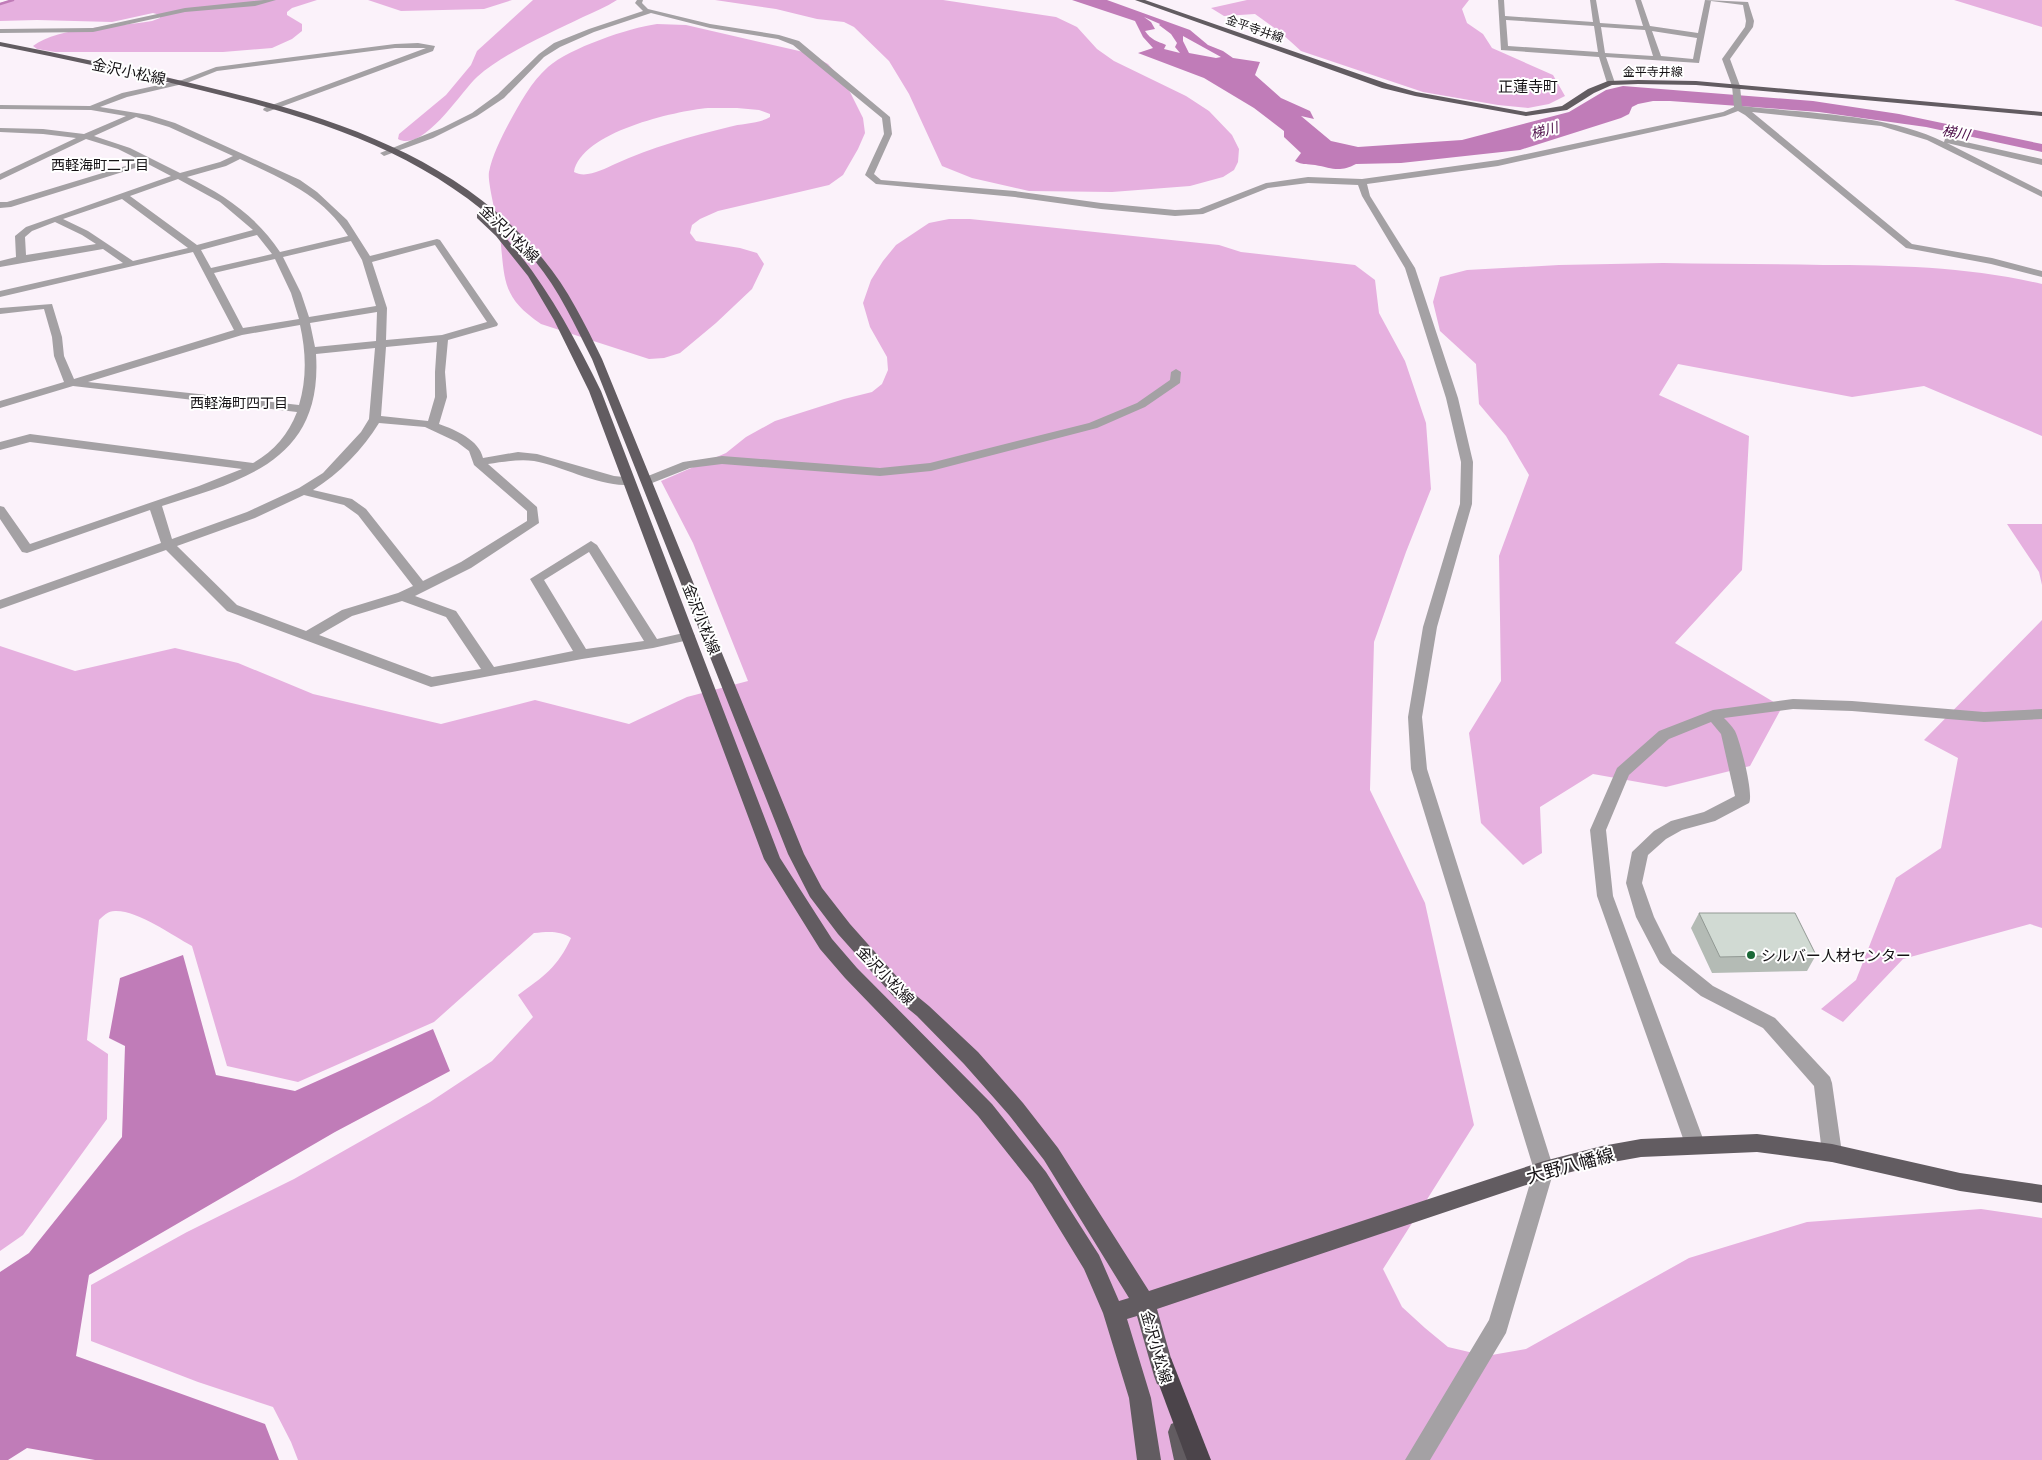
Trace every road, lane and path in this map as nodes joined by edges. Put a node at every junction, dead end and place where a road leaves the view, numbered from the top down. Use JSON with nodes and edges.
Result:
{"nodes":[{"id":1,"x":273,"y":0,"type":"edge"},
{"id":2,"x":640,"y":0,"type":"edge"},
{"id":3,"x":1138,"y":0,"type":"edge"},
{"id":4,"x":1501,"y":0,"type":"edge"},
{"id":5,"x":1593,"y":0,"type":"edge"},
{"id":6,"x":1638,"y":0,"type":"edge"},
{"id":7,"x":1708,"y":0,"type":"edge"},
{"id":8,"x":1714,"y":0,"type":"edge"},
{"id":9,"x":651,"y":11,"type":"junction"},
{"id":10,"x":1502,"y":18,"type":"junction"},
{"id":11,"x":1597,"y":24,"type":"junction"},
{"id":12,"x":1647,"y":28,"type":"junction"},
{"id":13,"x":0,"y":31,"type":"edge"},
{"id":14,"x":1701,"y":36,"type":"junction"},
{"id":15,"x":0,"y":44,"type":"edge"},
{"id":16,"x":0,"y":50,"type":"edge"},
{"id":17,"x":1602,"y":55,"type":"junction"},
{"id":18,"x":1658,"y":59,"type":"junction"},
{"id":19,"x":182,"y":83,"type":"junction"},
{"id":20,"x":1611,"y":83,"type":"junction"},
{"id":21,"x":163,"y":86,"type":"junction"},
{"id":22,"x":1736,"y":88,"type":"junction"},
{"id":23,"x":0,"y":108,"type":"edge"},
{"id":24,"x":91,"y":108,"type":"junction"},
{"id":25,"x":272,"y":108,"type":"junction"},
{"id":26,"x":1738,"y":108,"type":"junction"},
{"id":27,"x":136,"y":114,"type":"junction"},
{"id":28,"x":2042,"y":114,"type":"edge"},
{"id":29,"x":0,"y":130,"type":"edge"},
{"id":30,"x":83,"y":137,"type":"junction"},
{"id":31,"x":1930,"y":138,"type":"junction"},
{"id":32,"x":388,"y":152,"type":"junction"},
{"id":33,"x":240,"y":156,"type":"junction"},
{"id":34,"x":149,"y":161,"type":"junction"},
{"id":35,"x":2042,"y":162,"type":"edge"},
{"id":36,"x":0,"y":176,"type":"edge"},
{"id":37,"x":180,"y":176,"type":"junction"},
{"id":38,"x":1362,"y":182,"type":"junction"},
{"id":39,"x":2042,"y":194,"type":"edge"},
{"id":40,"x":123,"y":195,"type":"junction"},
{"id":41,"x":0,"y":205,"type":"edge"},
{"id":42,"x":55,"y":219,"type":"junction"},
{"id":43,"x":260,"y":231,"type":"junction"},
{"id":44,"x":353,"y":238,"type":"junction"},
{"id":45,"x":104,"y":246,"type":"junction"},
{"id":46,"x":195,"y":248,"type":"junction"},
{"id":47,"x":280,"y":256,"type":"junction"},
{"id":48,"x":21,"y":260,"type":"junction"},
{"id":49,"x":367,"y":260,"type":"junction"},
{"id":50,"x":0,"y":264,"type":"edge"},
{"id":51,"x":131,"y":264,"type":"junction"},
{"id":52,"x":207,"y":272,"type":"junction"},
{"id":53,"x":2042,"y":274,"type":"edge"},
{"id":54,"x":0,"y":294,"type":"edge"},
{"id":55,"x":382,"y":308,"type":"junction"},
{"id":56,"x":0,"y":311,"type":"edge"},
{"id":57,"x":306,"y":320,"type":"junction"},
{"id":58,"x":240,"y":332,"type":"junction"},
{"id":59,"x":443,"y":338,"type":"junction"},
{"id":60,"x":381,"y":344,"type":"junction"},
{"id":61,"x":311,"y":352,"type":"junction"},
{"id":62,"x":1176,"y":372,"type":"dead end"},
{"id":63,"x":70,"y":383,"type":"junction"},
{"id":64,"x":0,"y":405,"type":"edge"},
{"id":65,"x":303,"y":410,"type":"junction"},
{"id":66,"x":375,"y":419,"type":"junction"},
{"id":67,"x":433,"y":425,"type":"junction"},
{"id":68,"x":0,"y":446,"type":"edge"},
{"id":69,"x":478,"y":462,"type":"junction"},
{"id":70,"x":253,"y":467,"type":"junction"},
{"id":71,"x":638,"y":481,"type":"junction"},
{"id":72,"x":303,"y":492,"type":"junction"},
{"id":73,"x":155,"y":505,"type":"junction"},
{"id":74,"x":0,"y":510,"type":"edge"},
{"id":75,"x":168,"y":545,"type":"junction"},
{"id":76,"x":421,"y":587,"type":"junction"},
{"id":77,"x":403,"y":596,"type":"junction"},
{"id":78,"x":0,"y":605,"type":"edge"},
{"id":79,"x":307,"y":636,"type":"junction"},
{"id":80,"x":688,"y":636,"type":"junction"},
{"id":81,"x":653,"y":644,"type":"junction"},
{"id":82,"x":582,"y":654,"type":"junction"},
{"id":83,"x":490,"y":672,"type":"junction"},
{"id":84,"x":2042,"y":714,"type":"edge"},
{"id":85,"x":1713,"y":715,"type":"junction"},
{"id":86,"x":1696,"y":1144,"type":"junction"},
{"id":87,"x":1832,"y":1153,"type":"junction"},
{"id":88,"x":1544,"y":1170,"type":"junction"},
{"id":89,"x":2042,"y":1194,"type":"edge"},
{"id":90,"x":1145,"y":1304,"type":"junction"},
{"id":91,"x":1114,"y":1313,"type":"junction"},
{"id":92,"x":1163,"y":1366,"type":"junction"},
{"id":93,"x":1149,"y":1460,"type":"edge"},
{"id":94,"x":1186,"y":1460,"type":"edge"},
{"id":95,"x":1199,"y":1460,"type":"edge"},
{"id":96,"x":1417,"y":1460,"type":"edge"}],
"edges":[{"from":1,"to":13,"type":"street"},
{"from":2,"to":9,"type":"street"},
{"from":3,"to":20,"type":"main road","name":"金平寺井線"},
{"from":4,"to":10,"type":"street"},
{"from":5,"to":11,"type":"street"},
{"from":6,"to":12,"type":"street"},
{"from":7,"to":14,"type":"street"},
{"from":8,"to":22,"type":"street"},
{"from":9,"to":32,"type":"street"},
{"from":9,"to":38,"type":"street"},
{"from":10,"to":11,"type":"street"},
{"from":10,"to":17,"type":"street"},
{"from":11,"to":12,"type":"street"},
{"from":11,"to":17,"type":"street"},
{"from":12,"to":14,"type":"street"},
{"from":12,"to":18,"type":"street"},
{"from":14,"to":18,"type":"street"},
{"from":15,"to":19,"type":"main road","name":"金沢小松線"},
{"from":16,"to":21,"type":"main road","name":"金沢小松線"},
{"from":17,"to":18,"type":"street"},
{"from":17,"to":20,"type":"street"},
{"from":19,"to":21,"type":"street"},
{"from":19,"to":25,"type":"main road","name":"金沢小松線"},
{"from":19,"to":25,"type":"street"},
{"from":20,"to":22,"type":"main road","name":"金平寺井線"},
{"from":21,"to":24,"type":"street"},
{"from":21,"to":25,"type":"main road","name":"金沢小松線"},
{"from":22,"to":26,"type":"street"},
{"from":22,"to":28,"type":"main road","name":"金平寺井線"},
{"from":23,"to":24,"type":"street"},
{"from":24,"to":27,"type":"street"},
{"from":25,"to":32,"type":"main road","name":"金沢小松線"},
{"from":26,"to":31,"type":"street"},
{"from":26,"to":38,"type":"street"},
{"from":26,"to":53,"type":"street"},
{"from":27,"to":30,"type":"street"},
{"from":27,"to":33,"type":"street"},
{"from":29,"to":30,"type":"street"},
{"from":30,"to":34,"type":"street"},
{"from":30,"to":36,"type":"street"},
{"from":31,"to":35,"type":"street"},
{"from":31,"to":39,"type":"street"},
{"from":32,"to":71,"type":"main road","name":"金沢小松線"},
{"from":32,"to":71,"type":"main road","name":"金沢小松線"},
{"from":33,"to":37,"type":"street"},
{"from":33,"to":44,"type":"street"},
{"from":34,"to":37,"type":"street"},
{"from":34,"to":41,"type":"street"},
{"from":37,"to":40,"type":"street"},
{"from":37,"to":43,"type":"street"},
{"from":38,"to":88,"type":"street"},
{"from":40,"to":42,"type":"street"},
{"from":40,"to":46,"type":"street"},
{"from":42,"to":45,"type":"street"},
{"from":42,"to":48,"type":"street"},
{"from":43,"to":46,"type":"street"},
{"from":43,"to":47,"type":"street"},
{"from":44,"to":47,"type":"street"},
{"from":44,"to":49,"type":"street"},
{"from":45,"to":48,"type":"street"},
{"from":45,"to":51,"type":"street"},
{"from":46,"to":51,"type":"street"},
{"from":46,"to":52,"type":"street"},
{"from":47,"to":52,"type":"street"},
{"from":47,"to":57,"type":"street"},
{"from":48,"to":50,"type":"street"},
{"from":49,"to":55,"type":"street"},
{"from":49,"to":59,"type":"street"},
{"from":51,"to":54,"type":"street"},
{"from":52,"to":58,"type":"street"},
{"from":55,"to":57,"type":"street"},
{"from":55,"to":60,"type":"street"},
{"from":56,"to":63,"type":"street"},
{"from":57,"to":58,"type":"street"},
{"from":57,"to":61,"type":"street"},
{"from":58,"to":63,"type":"street"},
{"from":59,"to":60,"type":"street"},
{"from":59,"to":67,"type":"street"},
{"from":60,"to":61,"type":"street"},
{"from":60,"to":66,"type":"street"},
{"from":61,"to":65,"type":"street"},
{"from":62,"to":71,"type":"street"},
{"from":63,"to":64,"type":"street"},
{"from":63,"to":65,"type":"street"},
{"from":65,"to":70,"type":"street"},
{"from":66,"to":67,"type":"street"},
{"from":66,"to":72,"type":"street"},
{"from":67,"to":69,"type":"street"},
{"from":68,"to":70,"type":"street"},
{"from":69,"to":71,"type":"street"},
{"from":69,"to":76,"type":"street"},
{"from":70,"to":73,"type":"street"},
{"from":71,"to":80,"type":"main road","name":"金沢小松線"},
{"from":71,"to":90,"type":"main road","name":"金沢小松線"},
{"from":72,"to":75,"type":"street"},
{"from":72,"to":76,"type":"street"},
{"from":73,"to":74,"type":"street"},
{"from":73,"to":75,"type":"street"},
{"from":75,"to":78,"type":"street"},
{"from":75,"to":79,"type":"street"},
{"from":76,"to":77,"type":"street"},
{"from":77,"to":79,"type":"street"},
{"from":77,"to":83,"type":"street"},
{"from":79,"to":83,"type":"street"},
{"from":80,"to":81,"type":"street"},
{"from":80,"to":91,"type":"main road","name":"金沢小松線"},
{"from":81,"to":82,"type":"street"},
{"from":81,"to":82,"type":"street"},
{"from":82,"to":83,"type":"street"},
{"from":84,"to":85,"type":"street"},
{"from":85,"to":86,"type":"street"},
{"from":85,"to":87,"type":"street"},
{"from":86,"to":87,"type":"main road","name":"大野八幡線"},
{"from":86,"to":88,"type":"main road","name":"大野八幡線"},
{"from":87,"to":89,"type":"main road","name":"大野八幡線"},
{"from":88,"to":90,"type":"main road","name":"大野八幡線"},
{"from":88,"to":96,"type":"street"},
{"from":90,"to":91,"type":"main road","name":"大野八幡線"},
{"from":90,"to":92,"type":"main road","name":"金沢小松線"},
{"from":91,"to":93,"type":"main road","name":"金沢小松線"},
{"from":92,"to":94,"type":"main road","name":"金沢小松線"},
{"from":92,"to":95,"type":"highway"}]}
